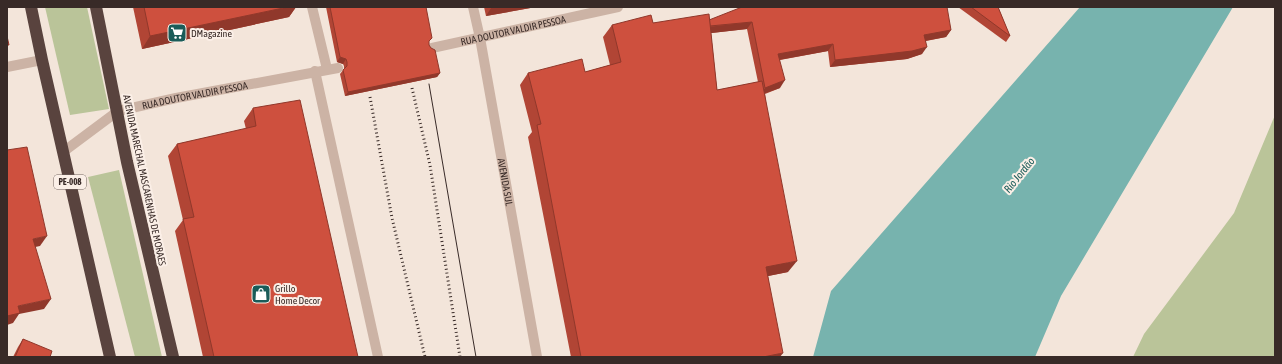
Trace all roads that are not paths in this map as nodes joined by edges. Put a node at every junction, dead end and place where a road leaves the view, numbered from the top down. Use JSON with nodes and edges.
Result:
{"nodes":[{"id":1,"x":31,"y":7,"type":"edge"},
{"id":2,"x":96,"y":7,"type":"edge"},
{"id":3,"x":312,"y":7,"type":"edge"},
{"id":4,"x":473,"y":7,"type":"edge"},
{"id":5,"x":618,"y":7,"type":"edge"},
{"id":6,"x":480,"y":38,"type":"junction"},
{"id":7,"x":432,"y":48,"type":"edge"},
{"id":8,"x":42,"y":60,"type":"junction"},
{"id":9,"x":7,"y":67,"type":"edge"},
{"id":10,"x":338,"y":68,"type":"dead end"},
{"id":11,"x":327,"y":69,"type":"junction"},
{"id":12,"x":315,"y":71,"type":"junction"},
{"id":13,"x":118,"y":111,"type":"junction"},
{"id":14,"x":63,"y":152,"type":"junction"},
{"id":15,"x":110,"y":357,"type":"edge"},
{"id":16,"x":173,"y":357,"type":"edge"},
{"id":17,"x":378,"y":357,"type":"edge"},
{"id":18,"x":537,"y":357,"type":"edge"}],
"edges":[{"from":1,"to":8,"type":"highway","number":"PE-008"},
{"from":2,"to":13,"type":"highway","name":"AVENIDA MARECHAL MASCARENHAS DE MORAES"},
{"from":3,"to":11,"type":"street"},
{"from":4,"to":6,"type":"street","name":"AVENIDA SUL"},
{"from":5,"to":6,"type":"street","name":"RUA DOUTOR VALDIR PESSOA"},
{"from":6,"to":7,"type":"street","name":"RUA DOUTOR VALDIR PESSOA"},
{"from":6,"to":18,"type":"street","name":"AVENIDA SUL"},
{"from":8,"to":9,"type":"street"},
{"from":8,"to":14,"type":"highway","number":"PE-008"},
{"from":10,"to":11,"type":"street","name":"RUA DOUTOR VALDIR PESSOA"},
{"from":11,"to":12,"type":"street","name":"RUA DOUTOR VALDIR PESSOA"},
{"from":12,"to":13,"type":"street","name":"RUA DOUTOR VALDIR PESSOA"},
{"from":12,"to":17,"type":"street"},
{"from":13,"to":14,"type":"street","name":"RUA DOUTOR VALDIR PESSOA"},
{"from":13,"to":16,"type":"highway","name":"AVENIDA MARECHAL MASCARENHAS DE MORAES"},
{"from":14,"to":15,"type":"highway","number":"PE-008"}]}
